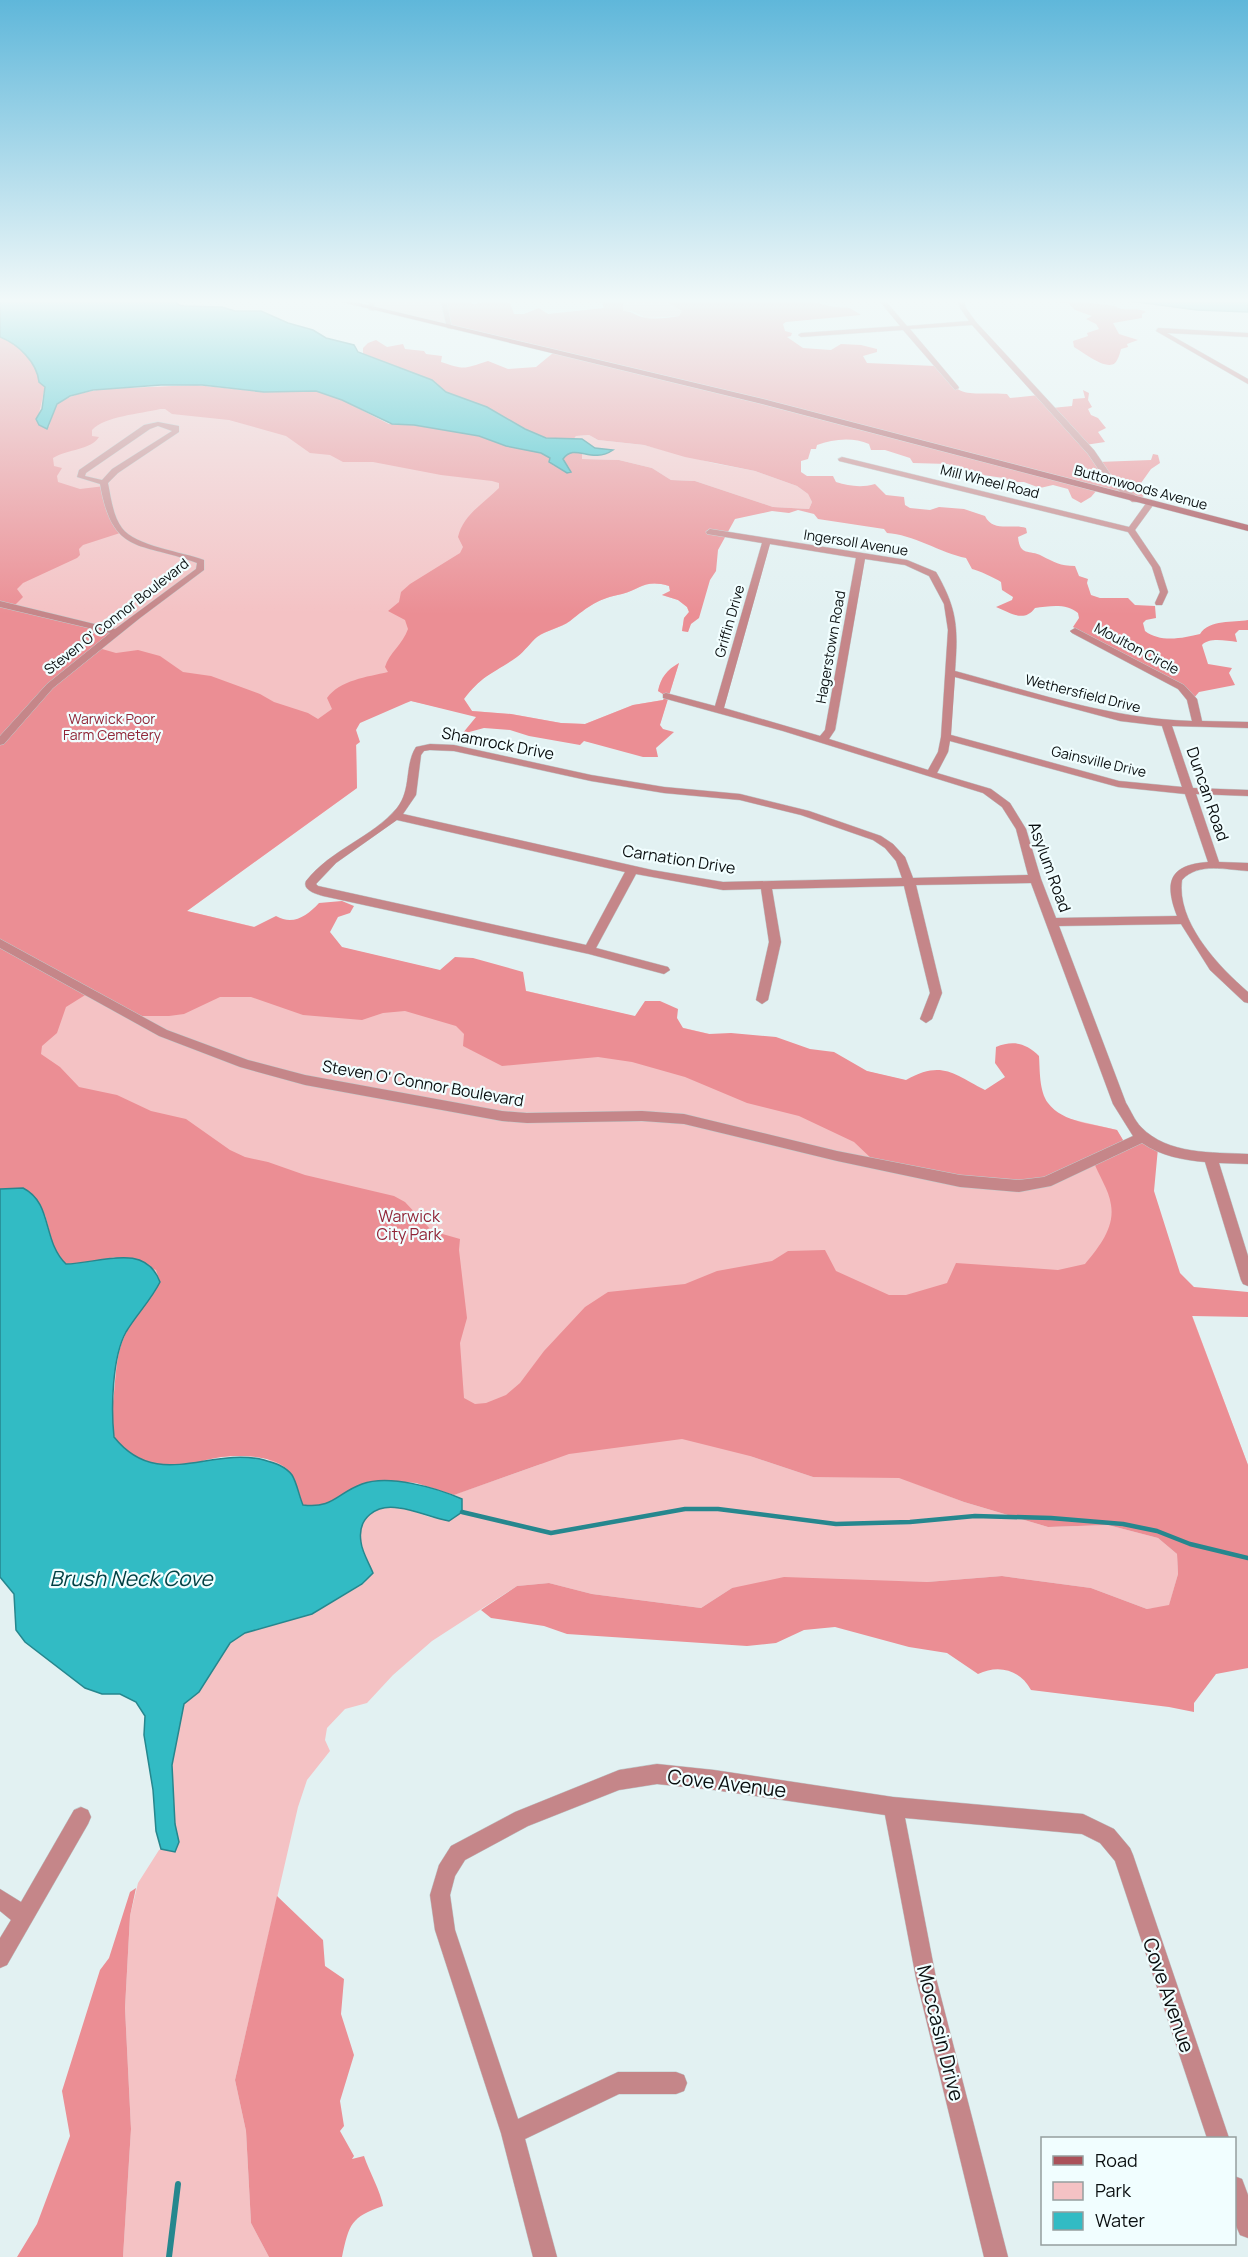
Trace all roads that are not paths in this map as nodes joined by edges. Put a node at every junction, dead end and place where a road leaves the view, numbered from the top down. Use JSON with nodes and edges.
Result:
{"nodes":[{"id":1,"x":769,"y":403,"type":"edge"},
{"id":2,"x":1048,"y":403,"type":"edge"},
{"id":3,"x":842,"y":459,"type":"dead end"},
{"id":4,"x":1108,"y":477,"type":"junction"},
{"id":5,"x":104,"y":483,"type":"junction"},
{"id":6,"x":1098,"y":490,"type":"junction"},
{"id":7,"x":1135,"y":500,"type":"junction"},
{"id":8,"x":1150,"y":504,"type":"junction"},
{"id":9,"x":1248,"y":528,"type":"edge"},
{"id":10,"x":1131,"y":530,"type":"junction"},
{"id":11,"x":710,"y":532,"type":"dead end"},
{"id":12,"x":767,"y":541,"type":"junction"},
{"id":13,"x":861,"y":556,"type":"junction"},
{"id":14,"x":1159,"y":603,"type":"dead end"},
{"id":15,"x":0,"y":604,"type":"edge"},
{"id":16,"x":1075,"y":631,"type":"dead end"},
{"id":17,"x":117,"y":632,"type":"junction"},
{"id":18,"x":950,"y":673,"type":"junction"},
{"id":19,"x":666,"y":696,"type":"dead end"},
{"id":20,"x":719,"y":709,"type":"junction"},
{"id":21,"x":1198,"y":723,"type":"junction"},
{"id":22,"x":1166,"y":724,"type":"junction"},
{"id":23,"x":1248,"y":724,"type":"edge"},
{"id":24,"x":946,"y":737,"type":"junction"},
{"id":25,"x":823,"y":740,"type":"junction"},
{"id":26,"x":0,"y":742,"type":"edge"},
{"id":27,"x":931,"y":773,"type":"junction"},
{"id":28,"x":1190,"y":791,"type":"junction"},
{"id":29,"x":1248,"y":793,"type":"edge"},
{"id":30,"x":395,"y":816,"type":"junction"},
{"id":31,"x":1215,"y":866,"type":"junction"},
{"id":32,"x":1248,"y":867,"type":"edge"},
{"id":33,"x":632,"y":870,"type":"junction"},
{"id":34,"x":1035,"y":879,"type":"junction"},
{"id":35,"x":909,"y":882,"type":"junction"},
{"id":36,"x":766,"y":886,"type":"junction"},
{"id":37,"x":1184,"y":920,"type":"junction"},
{"id":38,"x":1053,"y":922,"type":"junction"},
{"id":39,"x":0,"y":943,"type":"edge"},
{"id":40,"x":589,"y":950,"type":"junction"},
{"id":41,"x":664,"y":970,"type":"dead end"},
{"id":42,"x":1248,"y":999,"type":"edge"},
{"id":43,"x":762,"y":1000,"type":"dead end"},
{"id":44,"x":926,"y":1019,"type":"dead end"},
{"id":45,"x":1143,"y":1137,"type":"junction"},
{"id":46,"x":1210,"y":1157,"type":"junction"},
{"id":47,"x":1248,"y":1158,"type":"edge"},
{"id":48,"x":1248,"y":1280,"type":"edge"},
{"id":49,"x":893,"y":1807,"type":"junction"},
{"id":50,"x":81,"y":1817,"type":"dead end"},
{"id":51,"x":0,"y":1899,"type":"edge"},
{"id":52,"x":24,"y":1917,"type":"junction"},
{"id":53,"x":0,"y":1958,"type":"edge"},
{"id":54,"x":676,"y":2083,"type":"dead end"},
{"id":55,"x":512,"y":2133,"type":"junction"},
{"id":56,"x":1217,"y":2137,"type":"edge"},
{"id":57,"x":1236,"y":2193,"type":"edge"},
{"id":58,"x":1248,"y":2227,"type":"edge"},
{"id":59,"x":545,"y":2257,"type":"edge"},
{"id":60,"x":996,"y":2257,"type":"edge"}],
"edges":[{"from":1,"to":6,"type":"street","name":"Buttonwoods Avenue"},
{"from":2,"to":4,"type":"street"},
{"from":3,"to":10,"type":"street","name":"Mill Wheel Road"},
{"from":4,"to":6,"type":"street"},
{"from":4,"to":7,"type":"street"},
{"from":5,"to":5,"type":"street"},
{"from":5,"to":17,"type":"street","name":"Steven O' Connor Boulevard"},
{"from":6,"to":7,"type":"street","name":"Buttonwoods Avenue"},
{"from":7,"to":8,"type":"street","name":"Buttonwoods Avenue"},
{"from":8,"to":9,"type":"street","name":"Buttonwoods Avenue"},
{"from":8,"to":10,"type":"street"},
{"from":10,"to":14,"type":"street"},
{"from":11,"to":12,"type":"street","name":"Ingersoll Avenue"},
{"from":12,"to":13,"type":"street","name":"Ingersoll Avenue"},
{"from":12,"to":20,"type":"street","name":"Griffin Drive"},
{"from":13,"to":18,"type":"street","name":"Ingersoll Avenue"},
{"from":13,"to":25,"type":"street","name":"Hagerstown Road"},
{"from":15,"to":17,"type":"street"},
{"from":16,"to":21,"type":"street","name":"Moulton Circle"},
{"from":17,"to":26,"type":"street","name":"Steven O' Connor Boulevard"},
{"from":18,"to":22,"type":"street","name":"Wethersfield Drive"},
{"from":18,"to":24,"type":"street","name":"Ingersoll Avenue"},
{"from":19,"to":20,"type":"street","name":"Asylum Road"},
{"from":20,"to":25,"type":"street","name":"Asylum Road"},
{"from":21,"to":22,"type":"street","name":"Wethersfield Drive"},
{"from":21,"to":23,"type":"street","name":"Wethersfield Drive"},
{"from":22,"to":28,"type":"street","name":"Duncan Road"},
{"from":24,"to":27,"type":"street","name":"Ingersoll Avenue"},
{"from":24,"to":28,"type":"street","name":"Gainsville Drive"},
{"from":25,"to":27,"type":"street","name":"Asylum Road"},
{"from":27,"to":34,"type":"street","name":"Asylum Road"},
{"from":28,"to":29,"type":"street","name":"Gainsville Drive"},
{"from":28,"to":31,"type":"street","name":"Duncan Road"},
{"from":30,"to":33,"type":"street","name":"Carnation Drive"},
{"from":30,"to":35,"type":"street","name":"Shamrock Drive"},
{"from":30,"to":40,"type":"street","name":"Shamrock Drive"},
{"from":31,"to":32,"type":"street"},
{"from":31,"to":37,"type":"street","name":"Duncan Road"},
{"from":33,"to":36,"type":"street","name":"Carnation Drive"},
{"from":33,"to":40,"type":"street"},
{"from":34,"to":35,"type":"street","name":"Carnation Drive"},
{"from":34,"to":38,"type":"street","name":"Asylum Road"},
{"from":35,"to":36,"type":"street","name":"Carnation Drive"},
{"from":35,"to":44,"type":"street","name":"Shamrock Drive"},
{"from":36,"to":43,"type":"street"},
{"from":37,"to":38,"type":"street"},
{"from":37,"to":42,"type":"street","name":"Duncan Road"},
{"from":38,"to":45,"type":"street","name":"Asylum Road"},
{"from":39,"to":45,"type":"street","name":"Steven O' Connor Boulevard"},
{"from":40,"to":41,"type":"street","name":"Shamrock Drive"},
{"from":45,"to":46,"type":"street","name":"Asylum Road"},
{"from":46,"to":47,"type":"street","name":"Asylum Road"},
{"from":46,"to":48,"type":"street"},
{"from":49,"to":55,"type":"street","name":"Cove Avenue"},
{"from":49,"to":56,"type":"street","name":"Cove Avenue"},
{"from":49,"to":60,"type":"street","name":"Moccasin Drive"},
{"from":50,"to":52,"type":"street"},
{"from":51,"to":52,"type":"street"},
{"from":52,"to":53,"type":"street"},
{"from":54,"to":55,"type":"street"},
{"from":55,"to":59,"type":"street","name":"Cove Avenue"},
{"from":57,"to":58,"type":"street"}]}
